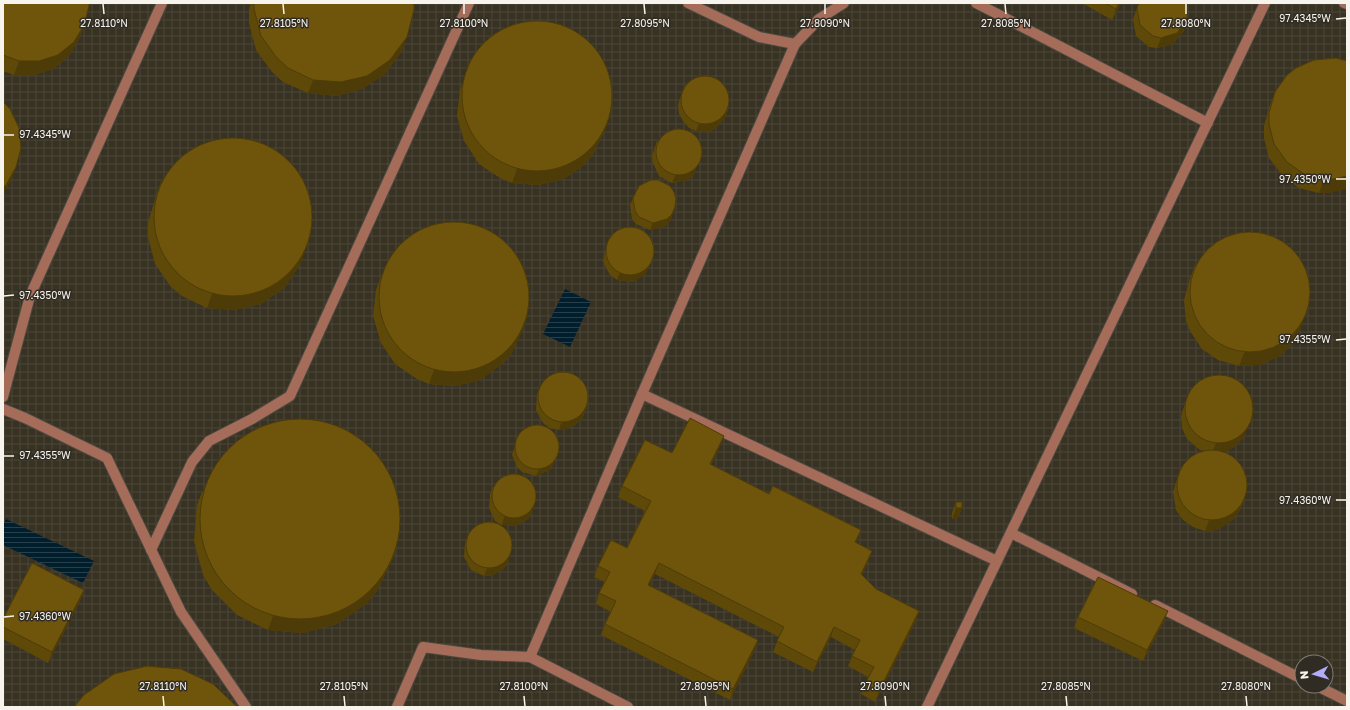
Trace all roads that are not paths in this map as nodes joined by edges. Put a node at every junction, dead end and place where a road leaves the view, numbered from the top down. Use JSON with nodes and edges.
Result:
{"nodes":[{"id":1,"x":162,"y":3,"type":"edge"},
{"id":2,"x":469,"y":3,"type":"edge"},
{"id":3,"x":688,"y":3,"type":"edge"},
{"id":4,"x":844,"y":3,"type":"edge"},
{"id":5,"x":976,"y":3,"type":"edge"},
{"id":6,"x":1265,"y":3,"type":"edge"},
{"id":7,"x":1344,"y":3,"type":"edge"},
{"id":8,"x":1347,"y":4,"type":"edge"},
{"id":9,"x":795,"y":44,"type":"junction"},
{"id":10,"x":1208,"y":123,"type":"junction"},
{"id":11,"x":642,"y":394,"type":"junction"},
{"id":12,"x":3,"y":397,"type":"edge"},
{"id":13,"x":3,"y":409,"type":"edge"},
{"id":14,"x":1011,"y":533,"type":"junction"},
{"id":15,"x":151,"y":550,"type":"junction"},
{"id":16,"x":997,"y":561,"type":"junction"},
{"id":17,"x":530,"y":657,"type":"junction"},
{"id":18,"x":1294,"y":675,"type":"edge"},
{"id":19,"x":1333,"y":694,"type":"edge"},
{"id":20,"x":1347,"y":701,"type":"edge"},
{"id":21,"x":246,"y":707,"type":"edge"},
{"id":22,"x":397,"y":707,"type":"edge"},
{"id":23,"x":628,"y":707,"type":"edge"},
{"id":24,"x":927,"y":707,"type":"edge"}],
"edges":[{"from":1,"to":12,"type":"street"},
{"from":2,"to":15,"type":"street"},
{"from":3,"to":9,"type":"street"},
{"from":4,"to":9,"type":"street"},
{"from":5,"to":10,"type":"street"},
{"from":6,"to":10,"type":"street"},
{"from":7,"to":8,"type":"street"},
{"from":9,"to":11,"type":"street"},
{"from":10,"to":14,"type":"street"},
{"from":11,"to":16,"type":"street"},
{"from":11,"to":17,"type":"street"},
{"from":13,"to":15,"type":"street"},
{"from":14,"to":16,"type":"street"},
{"from":14,"to":18,"type":"street"},
{"from":15,"to":21,"type":"street"},
{"from":16,"to":24,"type":"street"},
{"from":17,"to":22,"type":"street"},
{"from":17,"to":23,"type":"street"},
{"from":19,"to":20,"type":"street"}]}
